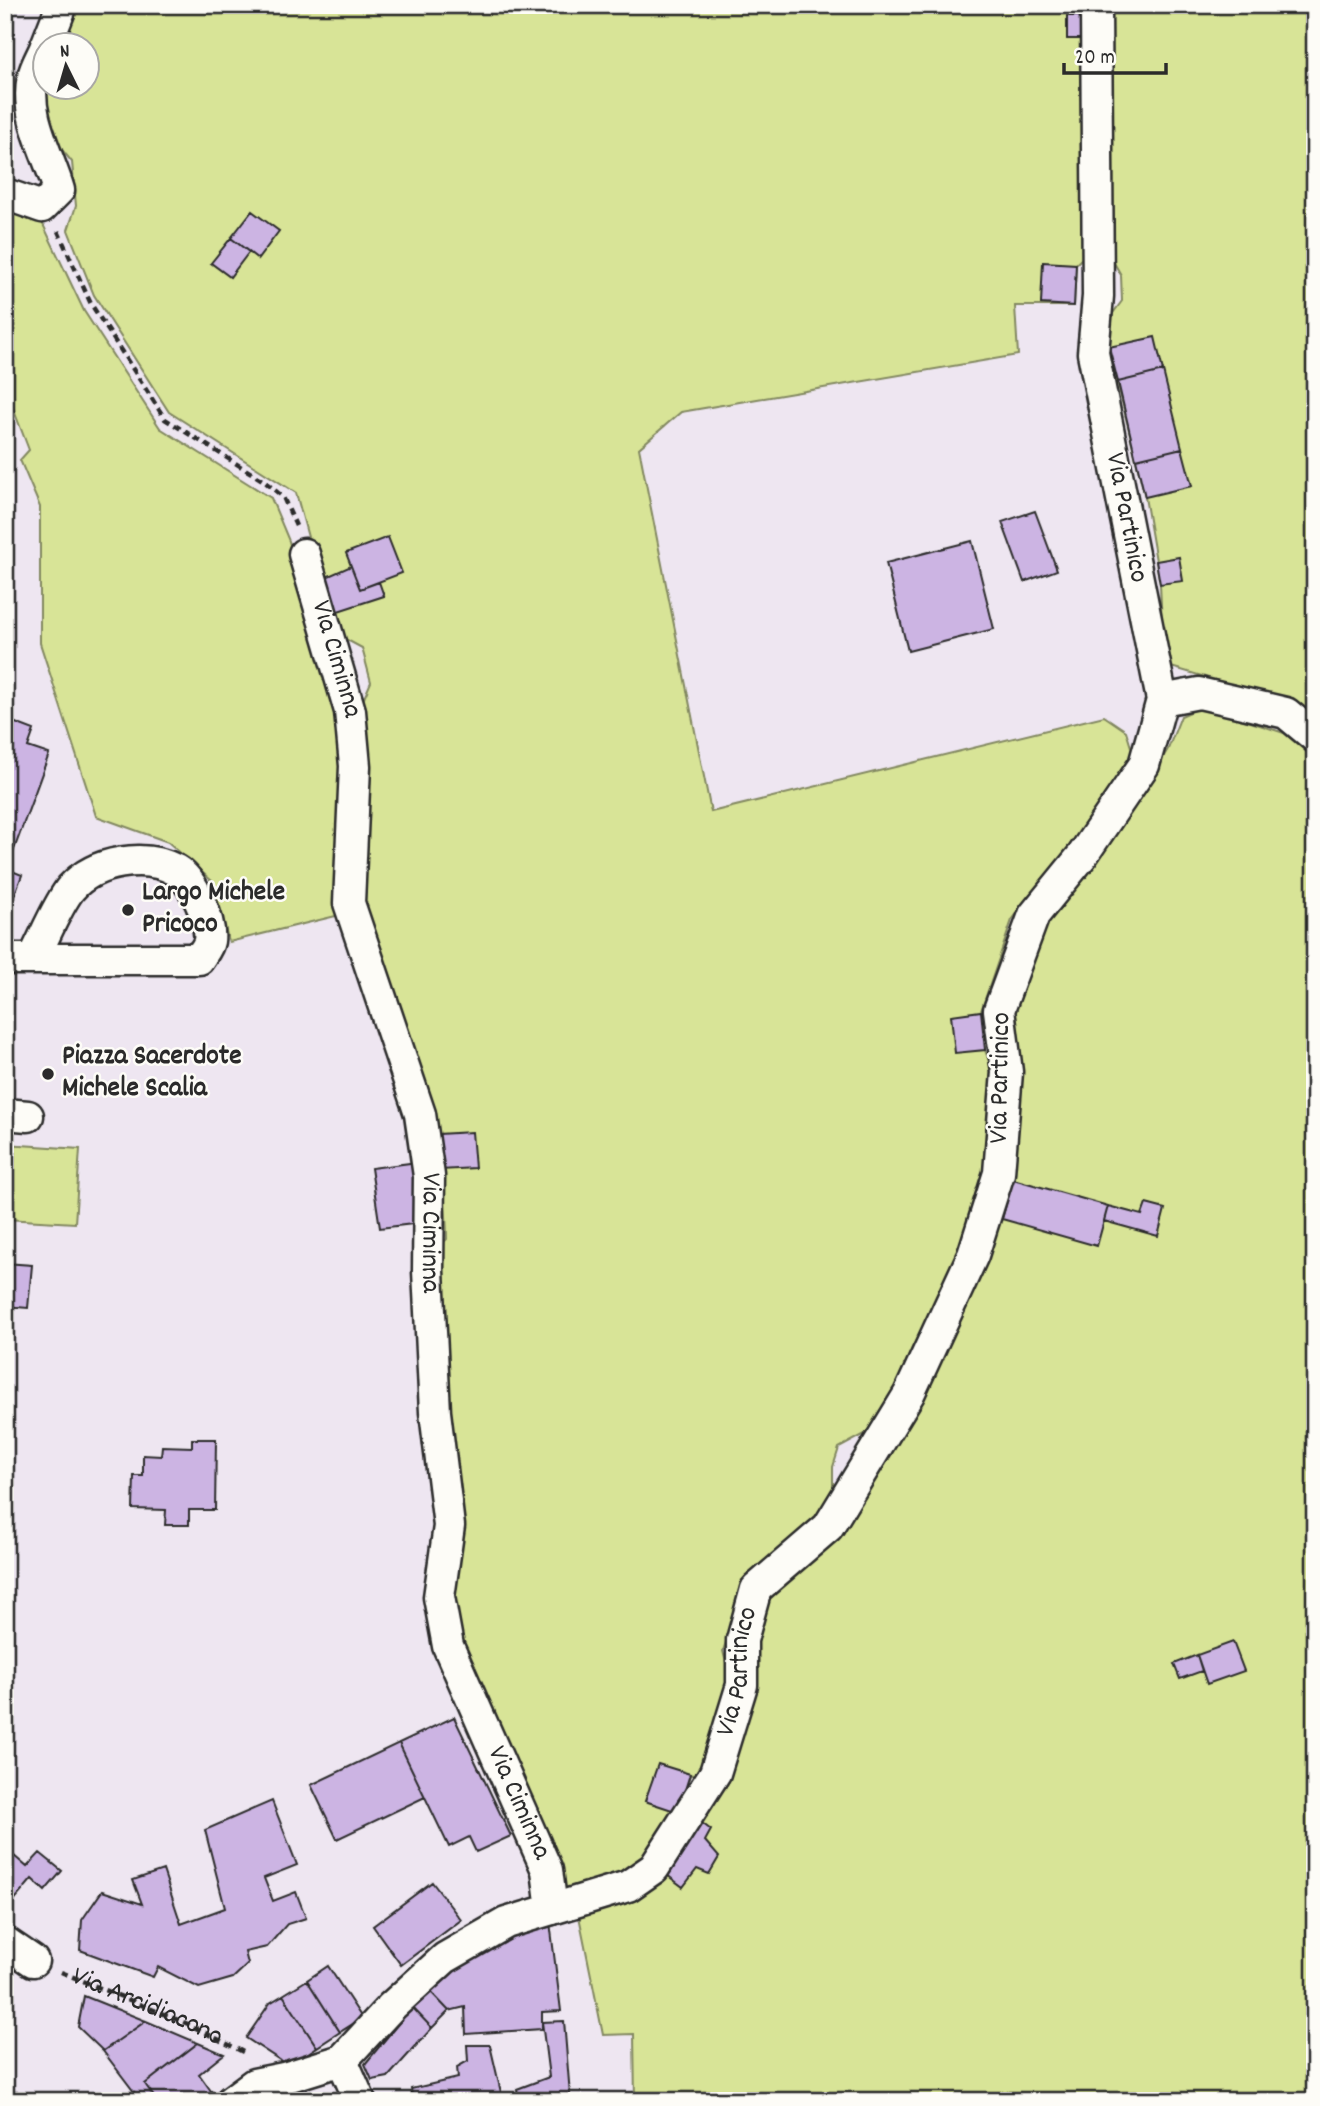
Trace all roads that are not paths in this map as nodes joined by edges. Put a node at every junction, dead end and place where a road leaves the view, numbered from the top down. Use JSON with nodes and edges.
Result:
{"nodes":[{"id":1,"x":62,"y":5,"type":"edge"},
{"id":2,"x":1096,"y":5,"type":"edge"},
{"id":3,"x":51,"y":32,"type":"edge"},
{"id":4,"x":33,"y":102,"type":"edge"},
{"id":5,"x":5,"y":194,"type":"edge"},
{"id":6,"x":304,"y":554,"type":"road end"},
{"id":7,"x":1162,"y":700,"type":"junction"},
{"id":8,"x":1315,"y":737,"type":"edge"},
{"id":9,"x":19,"y":959,"type":"edge"},
{"id":10,"x":552,"y":1909,"type":"junction"},
{"id":11,"x":5,"y":1942,"type":"edge"},
{"id":12,"x":33,"y":1961,"type":"road end"},
{"id":13,"x":342,"y":2060,"type":"junction"},
{"id":14,"x":231,"y":2101,"type":"edge"},
{"id":15,"x":360,"y":2101,"type":"edge"}],
"edges":[{"from":1,"to":3,"type":"street"},
{"from":2,"to":7,"type":"street","name":"Via Partinico"},
{"from":4,"to":5,"type":"street"},
{"from":6,"to":10,"type":"street","name":"Via Ciminna"},
{"from":7,"to":8,"type":"street"},
{"from":7,"to":10,"type":"street","name":"Via Partinico"},
{"from":9,"to":9,"type":"street"},
{"from":10,"to":13,"type":"street","name":"Via Partinico"},
{"from":11,"to":12,"type":"street","name":"Via Arcidiacono"},
{"from":13,"to":14,"type":"street"},
{"from":13,"to":15,"type":"street"}]}
